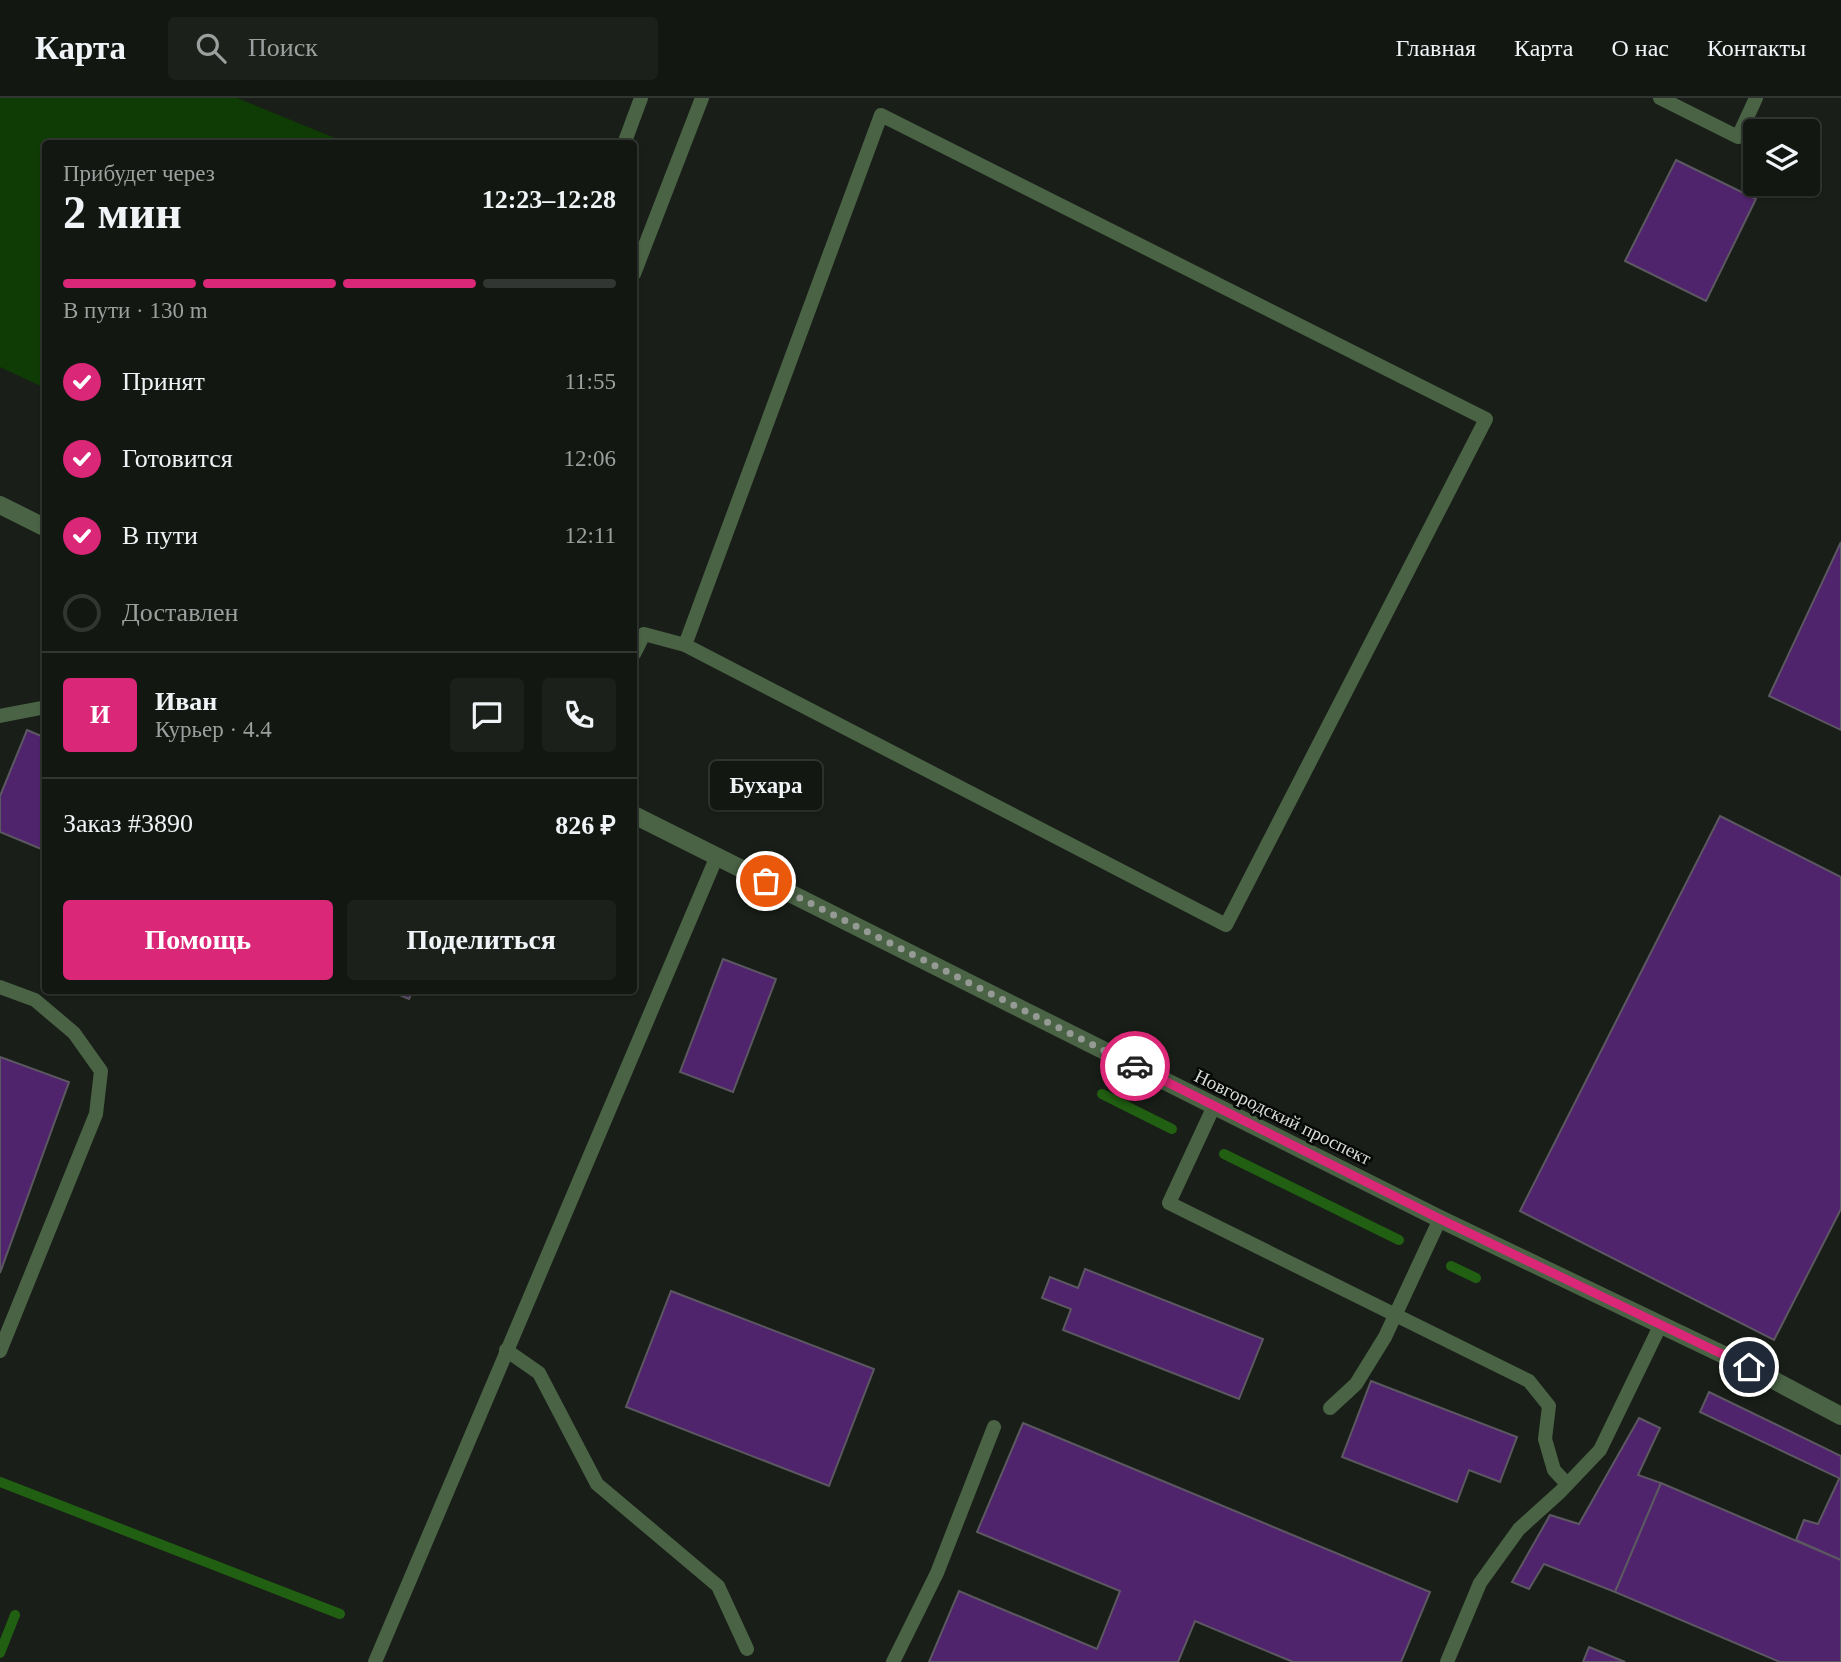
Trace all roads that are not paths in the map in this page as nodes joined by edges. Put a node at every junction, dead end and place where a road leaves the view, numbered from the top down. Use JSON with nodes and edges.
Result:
{"nodes":[{"id":1,"x":641,"y":98,"type":"edge"},
{"id":2,"x":702,"y":98,"type":"edge"},
{"id":3,"x":1660,"y":98,"type":"edge"},
{"id":4,"x":1756,"y":98,"type":"edge"},
{"id":5,"x":625,"y":140,"type":"edge"},
{"id":6,"x":637,"y":266,"type":"edge"},
{"id":7,"x":0,"y":505,"type":"edge"},
{"id":8,"x":42,"y":526,"type":"edge"},
{"id":9,"x":685,"y":645,"type":"junction"},
{"id":10,"x":637,"y":648,"type":"edge"},
{"id":11,"x":42,"y":708,"type":"edge"},
{"id":12,"x":0,"y":716,"type":"edge"},
{"id":13,"x":637,"y":816,"type":"edge"},
{"id":14,"x":717,"y":856,"type":"junction"},
{"id":15,"x":0,"y":987,"type":"edge"},
{"id":16,"x":1214,"y":1106,"type":"junction"},
{"id":17,"x":1440,"y":1219,"type":"junction"},
{"id":18,"x":1396,"y":1315,"type":"junction"},
{"id":19,"x":1661,"y":1324,"type":"junction"},
{"id":20,"x":506,"y":1350,"type":"junction"},
{"id":21,"x":0,"y":1351,"type":"edge"},
{"id":22,"x":1330,"y":1408,"type":"dead end"},
{"id":23,"x":1840,"y":1413,"type":"edge"},
{"id":24,"x":995,"y":1427,"type":"dead end"},
{"id":25,"x":1566,"y":1484,"type":"junction"},
{"id":26,"x":747,"y":1649,"type":"dead end"},
{"id":27,"x":379,"y":1661,"type":"edge"},
{"id":28,"x":893,"y":1662,"type":"edge"},
{"id":29,"x":1447,"y":1662,"type":"edge"}],
"edges":[{"from":1,"to":5,"type":"lane"},
{"from":2,"to":6,"type":"lane"},
{"from":3,"to":4,"type":"lane"},
{"from":7,"to":8,"type":"street"},
{"from":9,"to":9,"type":"lane"},
{"from":9,"to":10,"type":"lane"},
{"from":11,"to":12,"type":"lane"},
{"from":13,"to":14,"type":"street","name":"Новгородский проспект"},
{"from":14,"to":16,"type":"street","name":"Новгородский проспект"},
{"from":14,"to":20,"type":"lane"},
{"from":15,"to":21,"type":"lane"},
{"from":16,"to":17,"type":"street","name":"Новгородский проспект"},
{"from":16,"to":18,"type":"lane"},
{"from":17,"to":18,"type":"lane"},
{"from":17,"to":19,"type":"street","name":"Новгородский проспект"},
{"from":18,"to":22,"type":"lane"},
{"from":18,"to":25,"type":"lane"},
{"from":19,"to":23,"type":"street","name":"Новгородский проспект"},
{"from":19,"to":25,"type":"lane"},
{"from":20,"to":26,"type":"lane"},
{"from":20,"to":27,"type":"lane"},
{"from":24,"to":28,"type":"lane"},
{"from":25,"to":29,"type":"lane"}]}
